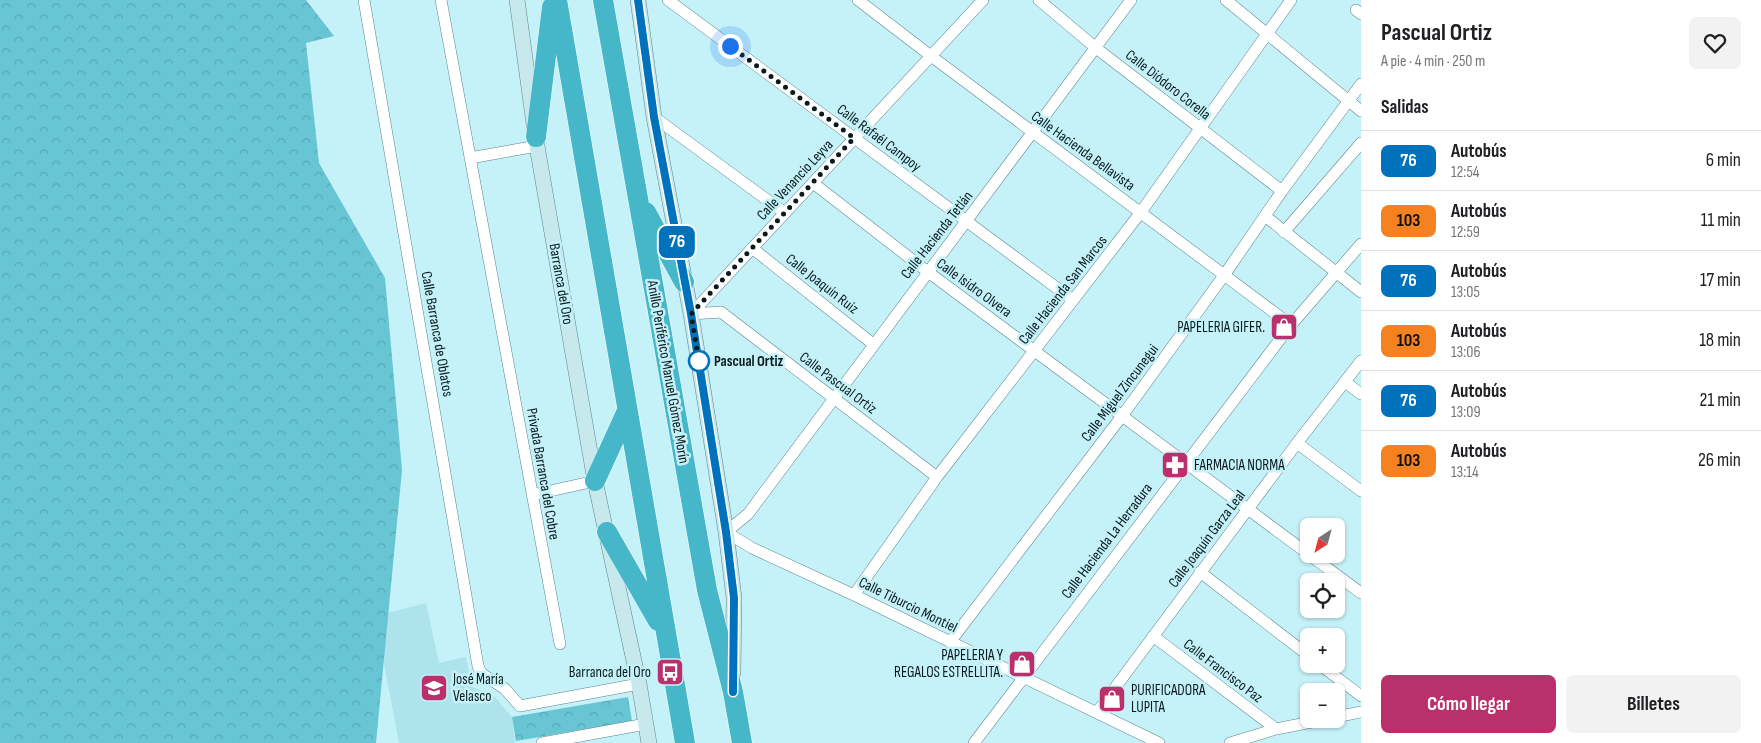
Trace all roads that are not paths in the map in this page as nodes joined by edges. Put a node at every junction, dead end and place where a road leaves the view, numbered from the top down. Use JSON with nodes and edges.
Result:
{"nodes":[{"id":1,"x":364,"y":0,"type":"edge"},
{"id":2,"x":441,"y":0,"type":"edge"},
{"id":3,"x":517,"y":0,"type":"edge"},
{"id":4,"x":553,"y":0,"type":"edge"},
{"id":5,"x":557,"y":0,"type":"edge"},
{"id":6,"x":603,"y":0,"type":"edge"},
{"id":7,"x":638,"y":0,"type":"edge"},
{"id":8,"x":668,"y":0,"type":"edge"},
{"id":9,"x":858,"y":0,"type":"edge"},
{"id":10,"x":983,"y":0,"type":"edge"},
{"id":11,"x":1039,"y":0,"type":"edge"},
{"id":12,"x":1131,"y":0,"type":"edge"},
{"id":13,"x":1226,"y":0,"type":"edge"},
{"id":14,"x":1291,"y":0,"type":"edge"},
{"id":15,"x":1268,"y":34,"type":"junction"},
{"id":16,"x":1096,"y":48,"type":"junction"},
{"id":17,"x":931,"y":56,"type":"junction"},
{"id":18,"x":1361,"y":84,"type":"edge"},
{"id":19,"x":1349,"y":101,"type":"junction"},
{"id":20,"x":1361,"y":111,"type":"edge"},
{"id":21,"x":654,"y":117,"type":"junction"},
{"id":22,"x":1200,"y":129,"type":"junction"},
{"id":23,"x":1033,"y":132,"type":"junction"},
{"id":24,"x":854,"y":138,"type":"junction"},
{"id":25,"x":536,"y":142,"type":"junction"},
{"id":26,"x":1361,"y":143,"type":"edge"},
{"id":27,"x":470,"y":158,"type":"junction"},
{"id":28,"x":813,"y":183,"type":"junction"},
{"id":29,"x":1282,"y":191,"type":"junction"},
{"id":30,"x":637,"y":196,"type":"junction"},
{"id":31,"x":785,"y":212,"type":"junction"},
{"id":32,"x":1141,"y":212,"type":"junction"},
{"id":33,"x":1265,"y":216,"type":"junction"},
{"id":34,"x":968,"y":222,"type":"junction"},
{"id":35,"x":1284,"y":232,"type":"junction"},
{"id":36,"x":1361,"y":244,"type":"edge"},
{"id":37,"x":752,"y":248,"type":"junction"},
{"id":38,"x":928,"y":272,"type":"junction"},
{"id":39,"x":1335,"y":272,"type":"junction"},
{"id":40,"x":1225,"y":274,"type":"junction"},
{"id":41,"x":684,"y":282,"type":"junction"},
{"id":42,"x":1361,"y":292,"type":"edge"},
{"id":43,"x":1073,"y":300,"type":"junction"},
{"id":44,"x":691,"y":314,"type":"junction"},
{"id":45,"x":1291,"y":325,"type":"junction"},
{"id":46,"x":873,"y":344,"type":"junction"},
{"id":47,"x":1035,"y":350,"type":"junction"},
{"id":48,"x":1361,"y":361,"type":"edge"},
{"id":49,"x":1345,"y":382,"type":"junction"},
{"id":50,"x":1361,"y":394,"type":"edge"},
{"id":51,"x":834,"y":399,"type":"junction"},
{"id":52,"x":626,"y":413,"type":"junction"},
{"id":53,"x":1122,"y":416,"type":"junction"},
{"id":54,"x":1297,"y":443,"type":"junction"},
{"id":55,"x":1185,"y":463,"type":"junction"},
{"id":56,"x":937,"y":477,"type":"junction"},
{"id":57,"x":596,"y":481,"type":"junction"},
{"id":58,"x":1361,"y":491,"type":"edge"},
{"id":59,"x":532,"y":495,"type":"junction"},
{"id":60,"x":1248,"y":510,"type":"junction"},
{"id":61,"x":606,"y":532,"type":"junction"},
{"id":62,"x":726,"y":532,"type":"junction"},
{"id":63,"x":1200,"y":572,"type":"junction"},
{"id":64,"x":1361,"y":593,"type":"edge"},
{"id":65,"x":854,"y":594,"type":"junction"},
{"id":66,"x":666,"y":635,"type":"junction"},
{"id":67,"x":1153,"y":636,"type":"junction"},
{"id":68,"x":950,"y":642,"type":"junction"},
{"id":69,"x":560,"y":644,"type":"dead end"},
{"id":70,"x":1300,"y":649,"type":"edge"},
{"id":71,"x":1331,"y":673,"type":"edge"},
{"id":72,"x":1023,"y":676,"type":"junction"},
{"id":73,"x":639,"y":684,"type":"junction"},
{"id":74,"x":733,"y":692,"type":"junction"},
{"id":75,"x":1361,"y":696,"type":"edge"},
{"id":76,"x":1097,"y":712,"type":"junction"},
{"id":77,"x":1361,"y":712,"type":"edge"},
{"id":78,"x":1345,"y":715,"type":"edge"},
{"id":79,"x":646,"y":724,"type":"junction"},
{"id":80,"x":1300,"y":724,"type":"edge"},
{"id":81,"x":1276,"y":729,"type":"junction"},
{"id":82,"x":542,"y":743,"type":"edge"},
{"id":83,"x":649,"y":743,"type":"edge"},
{"id":84,"x":685,"y":743,"type":"edge"},
{"id":85,"x":742,"y":743,"type":"edge"},
{"id":86,"x":974,"y":743,"type":"edge"},
{"id":87,"x":1160,"y":743,"type":"edge"},
{"id":88,"x":1230,"y":743,"type":"edge"}],
"edges":[{"from":1,"to":73,"type":"street","name":"Calle Barranca de Oblatos"},
{"from":2,"to":27,"type":"street","name":"Privada Barranca del Cobre"},
{"from":3,"to":25,"type":"street","name":"Barranca del Oro"},
{"from":4,"to":25,"type":"highway"},
{"from":5,"to":52,"type":"highway"},
{"from":6,"to":30,"type":"highway","name":"Anillo Periférico Manuel Gómez Morín"},
{"from":7,"to":21,"type":"street"},
{"from":8,"to":24,"type":"street","name":"Calle Rafaél Campoy"},
{"from":9,"to":17,"type":"street","name":"Calle Hacienda Bellavista"},
{"from":10,"to":17,"type":"street","name":"Calle Venancio Leyva"},
{"from":11,"to":16,"type":"street","name":"Calle Diódoro Corella"},
{"from":12,"to":16,"type":"street","name":"Calle Hacienda Tetlán"},
{"from":13,"to":15,"type":"street"},
{"from":14,"to":15,"type":"street","name":"Calle Hacienda San Marcos"},
{"from":15,"to":19,"type":"street"},
{"from":15,"to":22,"type":"street","name":"Calle Hacienda San Marcos"},
{"from":16,"to":22,"type":"street","name":"Calle Diódoro Corella"},
{"from":16,"to":23,"type":"street","name":"Calle Hacienda Tetlán"},
{"from":17,"to":23,"type":"street","name":"Calle Hacienda Bellavista"},
{"from":17,"to":24,"type":"street","name":"Calle Venancio Leyva"},
{"from":18,"to":19,"type":"street","name":"Calle Miguel Zincunegui"},
{"from":19,"to":20,"type":"street"},
{"from":19,"to":29,"type":"street","name":"Calle Miguel Zincunegui"},
{"from":21,"to":31,"type":"street"},
{"from":21,"to":41,"type":"street"},
{"from":22,"to":29,"type":"street","name":"Calle Diódoro Corella"},
{"from":22,"to":32,"type":"street","name":"Calle Hacienda San Marcos"},
{"from":23,"to":32,"type":"street","name":"Calle Hacienda Bellavista"},
{"from":23,"to":34,"type":"street","name":"Calle Hacienda Tetlán"},
{"from":24,"to":28,"type":"street","name":"Calle Venancio Leyva"},
{"from":24,"to":34,"type":"street","name":"Calle Rafaél Campoy"},
{"from":25,"to":27,"type":"street"},
{"from":25,"to":57,"type":"street","name":"Barranca del Oro"},
{"from":26,"to":35,"type":"street"},
{"from":27,"to":59,"type":"street","name":"Privada Barranca del Cobre"},
{"from":28,"to":31,"type":"street","name":"Calle Venancio Leyva"},
{"from":28,"to":38,"type":"street","name":"Calle Isidro Olvera"},
{"from":29,"to":33,"type":"street","name":"Calle Miguel Zincunegui"},
{"from":30,"to":41,"type":"highway"},
{"from":30,"to":74,"type":"highway","name":"Anillo Periférico Manuel Gómez Morín"},
{"from":31,"to":37,"type":"street","name":"Calle Venancio Leyva"},
{"from":32,"to":40,"type":"street","name":"Calle Hacienda Bellavista"},
{"from":32,"to":43,"type":"street","name":"Calle Hacienda San Marcos"},
{"from":33,"to":35,"type":"street"},
{"from":33,"to":40,"type":"street","name":"Calle Miguel Zincunegui"},
{"from":34,"to":38,"type":"street","name":"Calle Hacienda Tetlán"},
{"from":34,"to":43,"type":"street","name":"Calle Rafaél Campoy"},
{"from":35,"to":39,"type":"street"},
{"from":36,"to":39,"type":"street","name":"Calle Hacienda La Herradura"},
{"from":37,"to":44,"type":"street","name":"Calle Venancio Leyva"},
{"from":37,"to":46,"type":"street","name":"Calle Joaquín Ruiz"},
{"from":38,"to":46,"type":"street","name":"Calle Hacienda Tetlán"},
{"from":38,"to":47,"type":"street","name":"Calle Isidro Olvera"},
{"from":39,"to":42,"type":"street"},
{"from":39,"to":45,"type":"street","name":"Calle Hacienda La Herradura"},
{"from":40,"to":45,"type":"street","name":"Calle Hacienda Bellavista"},
{"from":40,"to":53,"type":"street","name":"Calle Miguel Zincunegui"},
{"from":41,"to":44,"type":"street"},
{"from":43,"to":47,"type":"street","name":"Calle Hacienda San Marcos"},
{"from":44,"to":51,"type":"street","name":"Calle Pascual Ortiz"},
{"from":44,"to":62,"type":"street"},
{"from":45,"to":55,"type":"street","name":"Calle Hacienda La Herradura"},
{"from":46,"to":51,"type":"street","name":"Calle Hacienda Tetlán"},
{"from":47,"to":53,"type":"street","name":"Calle Isidro Olvera"},
{"from":47,"to":56,"type":"street","name":"Calle Hacienda San Marcos"},
{"from":48,"to":49,"type":"street","name":"Calle Joaquín Garza Leal"},
{"from":49,"to":50,"type":"street"},
{"from":49,"to":54,"type":"street","name":"Calle Joaquín Garza Leal"},
{"from":51,"to":56,"type":"street","name":"Calle Pascual Ortiz"},
{"from":51,"to":62,"type":"street","name":"Calle Hacienda Tetlán"},
{"from":52,"to":57,"type":"highway"},
{"from":52,"to":66,"type":"highway"},
{"from":53,"to":55,"type":"street","name":"Calle Isidro Olvera"},
{"from":53,"to":68,"type":"street","name":"Calle Miguel Zincunegui"},
{"from":54,"to":58,"type":"street"},
{"from":54,"to":60,"type":"street","name":"Calle Joaquín Garza Leal"},
{"from":55,"to":60,"type":"street","name":"Calle Isidro Olvera"},
{"from":55,"to":72,"type":"street","name":"Calle Hacienda La Herradura"},
{"from":56,"to":65,"type":"street","name":"Calle Hacienda San Marcos"},
{"from":57,"to":59,"type":"street"},
{"from":57,"to":61,"type":"street","name":"Barranca del Oro"},
{"from":59,"to":69,"type":"street","name":"Privada Barranca del Cobre"},
{"from":60,"to":63,"type":"street","name":"Calle Joaquín Garza Leal"},
{"from":60,"to":64,"type":"street","name":"Calle Isidro Olvera"},
{"from":61,"to":66,"type":"highway"},
{"from":61,"to":73,"type":"street","name":"Barranca del Oro"},
{"from":62,"to":65,"type":"street","name":"Calle Tiburcio Montiel"},
{"from":62,"to":74,"type":"street"},
{"from":63,"to":67,"type":"street","name":"Calle Joaquín Garza Leal"},
{"from":63,"to":70,"type":"street"},
{"from":65,"to":68,"type":"street","name":"Calle Tiburcio Montiel"},
{"from":66,"to":84,"type":"highway"},
{"from":67,"to":76,"type":"street","name":"Calle Joaquín Garza Leal"},
{"from":67,"to":81,"type":"street","name":"Calle Francisco Paz"},
{"from":68,"to":72,"type":"street","name":"Calle Tiburcio Montiel"},
{"from":71,"to":75,"type":"street"},
{"from":72,"to":76,"type":"street","name":"Calle Tiburcio Montiel"},
{"from":72,"to":86,"type":"street","name":"Calle Hacienda La Herradura"},
{"from":73,"to":79,"type":"street","name":"Barranca del Oro"},
{"from":74,"to":85,"type":"highway","name":"Anillo Periférico Manuel Gómez Morín"},
{"from":76,"to":87,"type":"street","name":"Calle Tiburcio Montiel"},
{"from":77,"to":78,"type":"street"},
{"from":79,"to":82,"type":"street"},
{"from":79,"to":83,"type":"street","name":"Barranca del Oro"},
{"from":80,"to":81,"type":"street"},
{"from":81,"to":88,"type":"street"}]}
